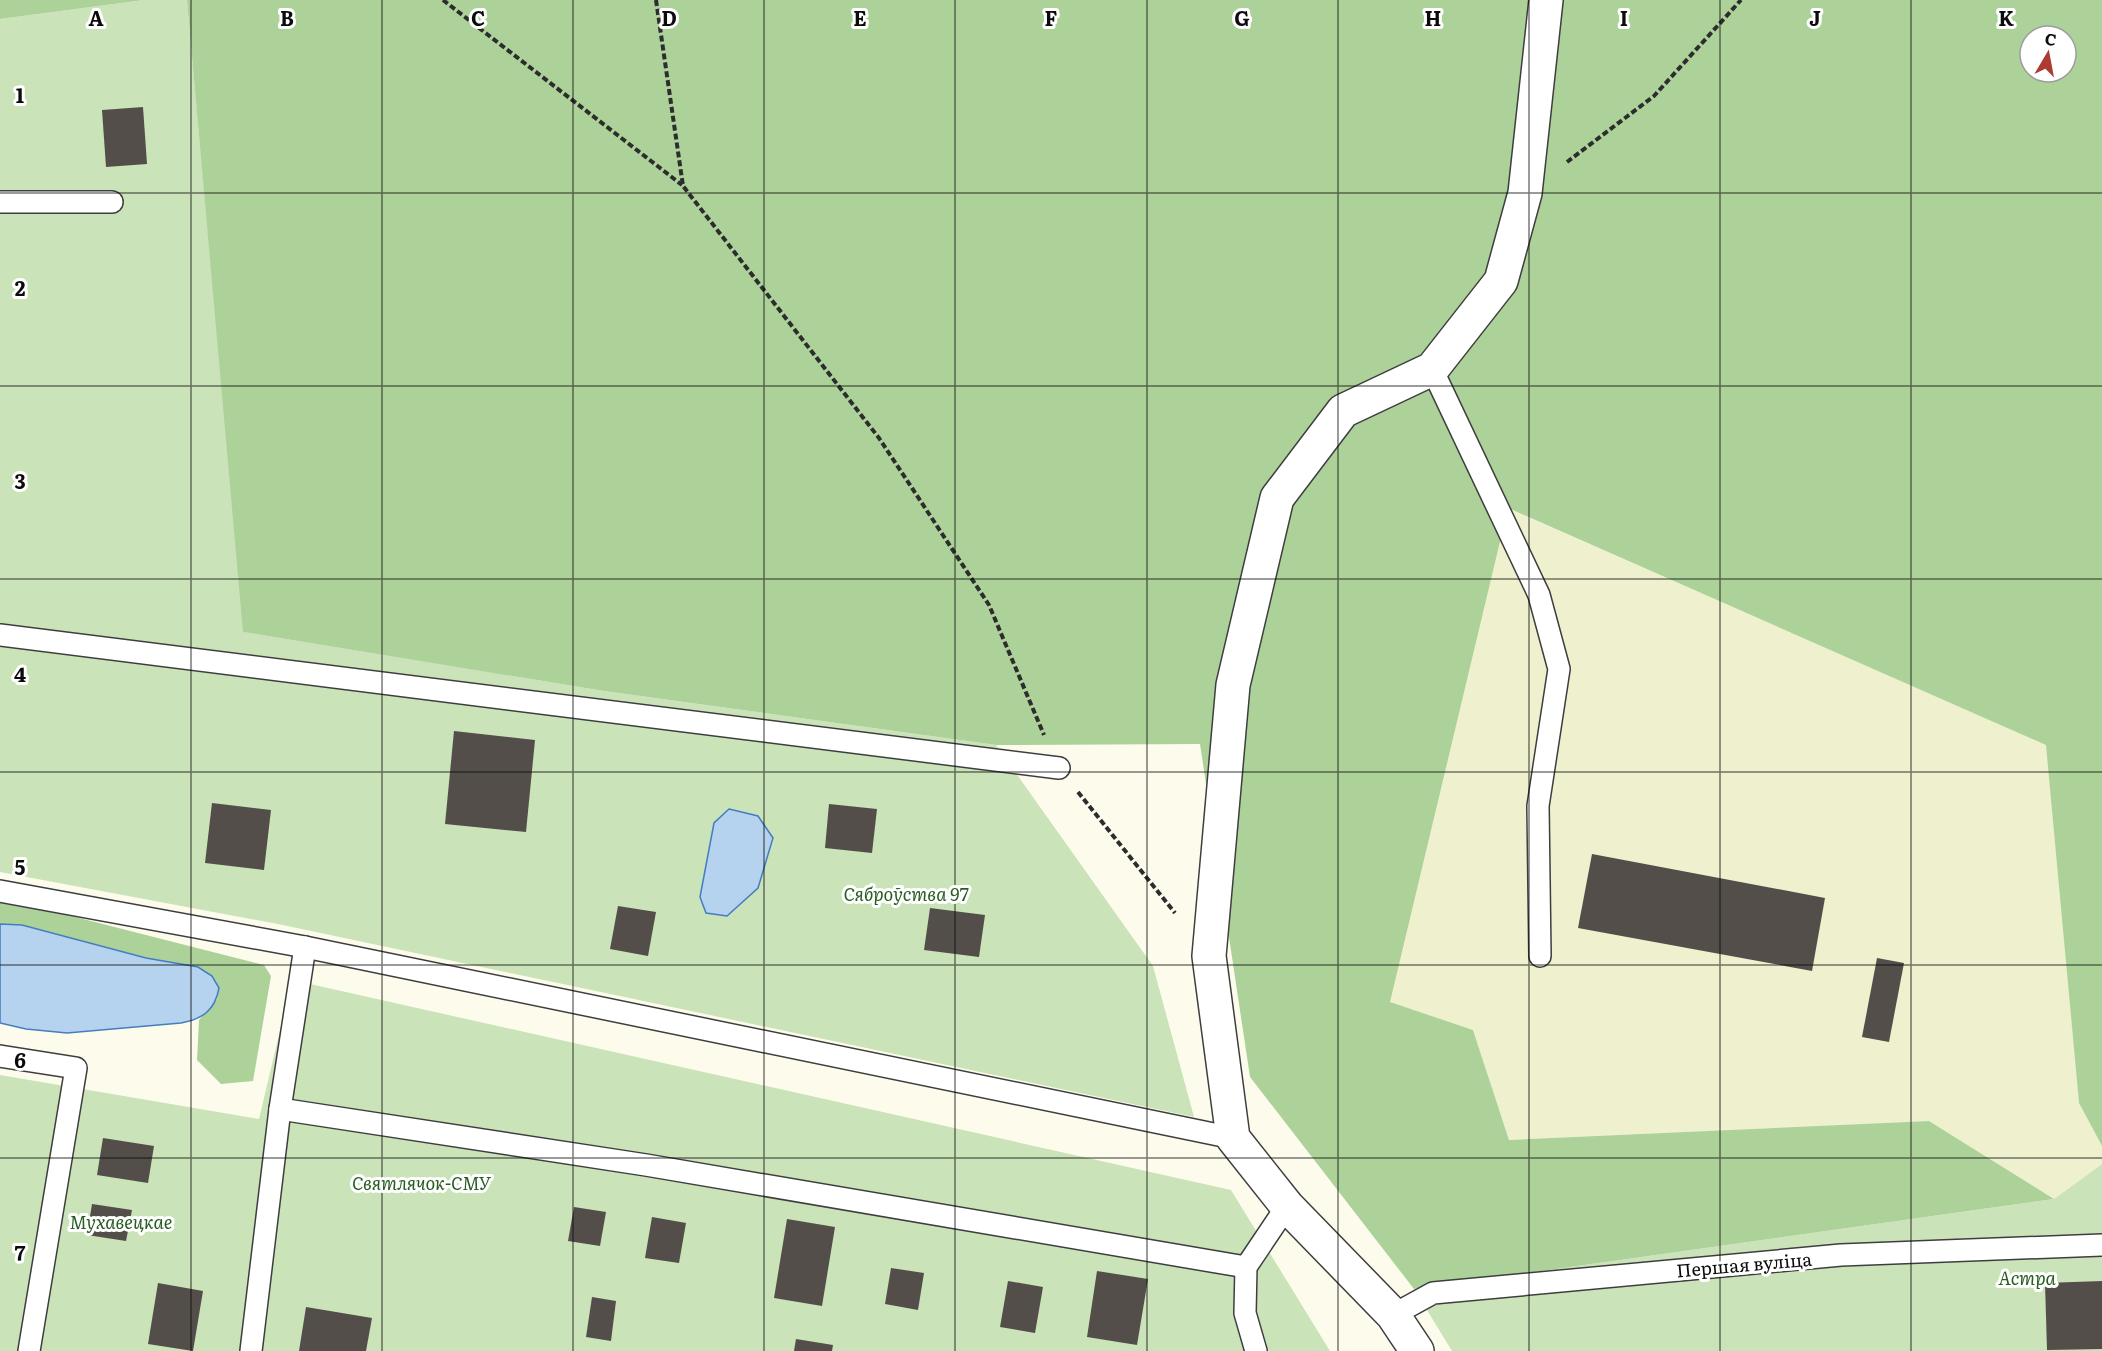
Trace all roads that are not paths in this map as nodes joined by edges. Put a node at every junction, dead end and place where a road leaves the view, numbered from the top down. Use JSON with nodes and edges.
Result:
{"nodes":[{"id":1,"x":1546,"y":0,"type":"edge"},
{"id":2,"x":0,"y":202,"type":"edge"},
{"id":3,"x":112,"y":202,"type":"dead end"},
{"id":4,"x":1432,"y":369,"type":"junction"},
{"id":5,"x":0,"y":635,"type":"edge"},
{"id":6,"x":1059,"y":768,"type":"road end"},
{"id":7,"x":0,"y":891,"type":"edge"},
{"id":8,"x":305,"y":947,"type":"junction"},
{"id":9,"x":1540,"y":956,"type":"dead end"},
{"id":10,"x":0,"y":1056,"type":"edge"},
{"id":11,"x":280,"y":1109,"type":"junction"},
{"id":12,"x":1233,"y":1138,"type":"junction"},
{"id":13,"x":1287,"y":1206,"type":"junction"},
{"id":14,"x":2102,"y":1245,"type":"edge"},
{"id":15,"x":1246,"y":1267,"type":"junction"},
{"id":16,"x":1393,"y":1315,"type":"junction"},
{"id":17,"x":29,"y":1351,"type":"edge"},
{"id":18,"x":251,"y":1351,"type":"edge"},
{"id":19,"x":1256,"y":1351,"type":"edge"},
{"id":20,"x":1417,"y":1351,"type":"edge"}],
"edges":[{"from":1,"to":4,"type":"street"},
{"from":2,"to":3,"type":"lane"},
{"from":4,"to":9,"type":"lane"},
{"from":4,"to":12,"type":"street"},
{"from":5,"to":6,"type":"lane"},
{"from":7,"to":8,"type":"lane"},
{"from":8,"to":11,"type":"lane"},
{"from":8,"to":12,"type":"lane"},
{"from":10,"to":17,"type":"lane"},
{"from":11,"to":15,"type":"lane"},
{"from":11,"to":18,"type":"lane"},
{"from":12,"to":13,"type":"street"},
{"from":13,"to":15,"type":"lane"},
{"from":13,"to":16,"type":"street"},
{"from":14,"to":16,"type":"lane","name":"Першая вуліца"},
{"from":15,"to":19,"type":"lane"},
{"from":16,"to":20,"type":"street"}]}
